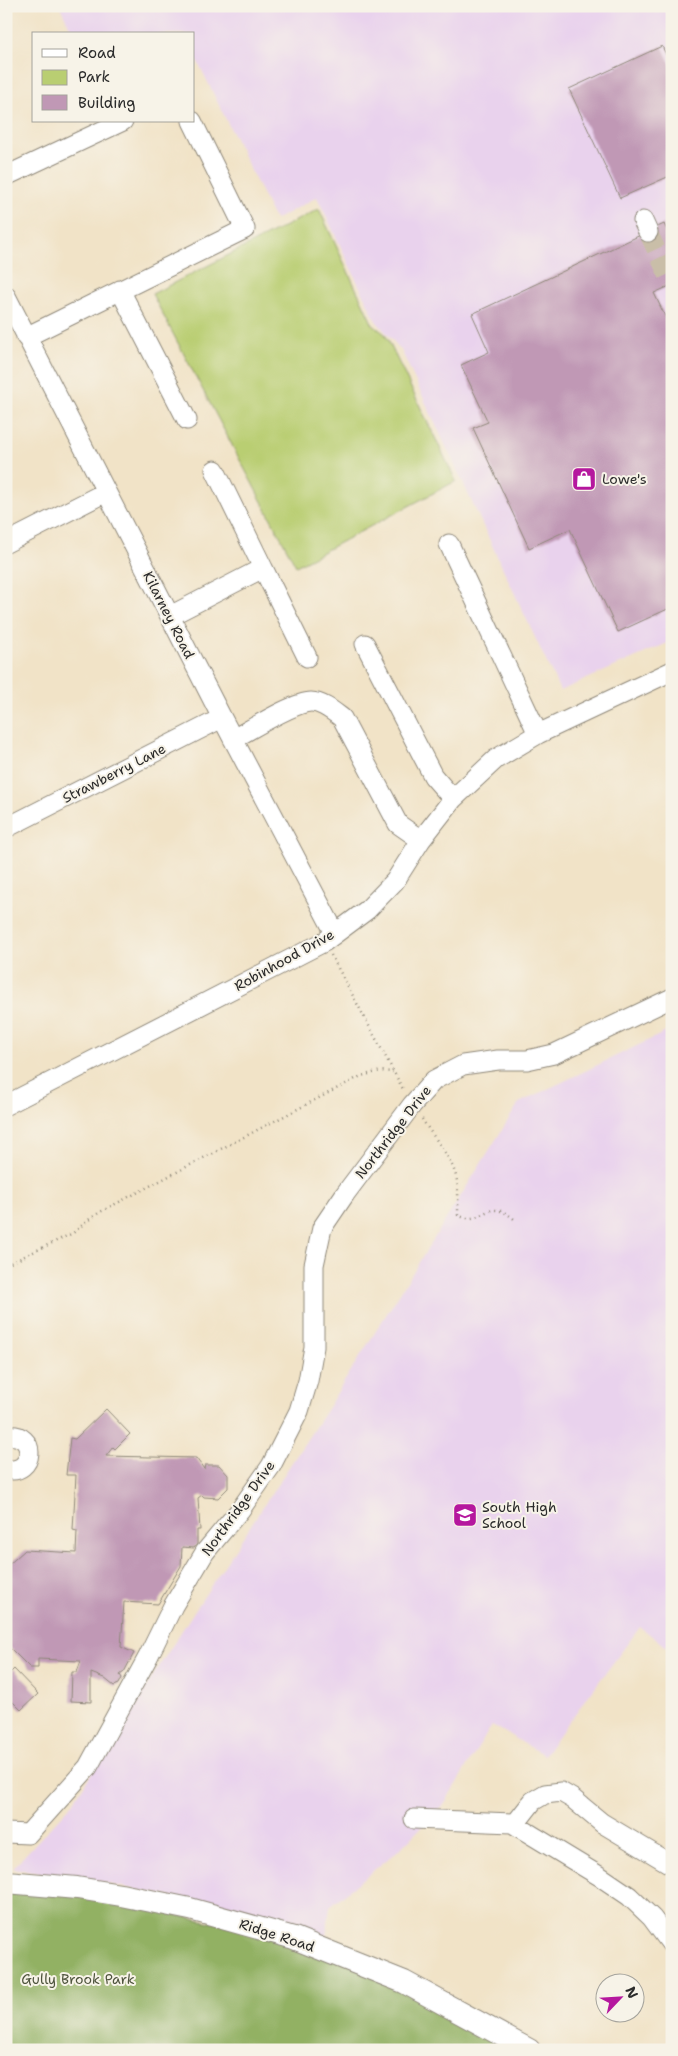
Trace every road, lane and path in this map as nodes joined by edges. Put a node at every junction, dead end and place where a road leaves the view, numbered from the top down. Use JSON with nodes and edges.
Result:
{"nodes":[{"id":1,"x":121,"y":122,"type":"edge"},
{"id":2,"x":192,"y":122,"type":"edge"},
{"id":3,"x":6,"y":176,"type":"edge"},
{"id":4,"x":120,"y":290,"type":"junction"},
{"id":5,"x":6,"y":296,"type":"edge"},
{"id":6,"x":26,"y":337,"type":"junction"},
{"id":7,"x":187,"y":420,"type":"dead end"},
{"id":8,"x":215,"y":470,"type":"dead end"},
{"id":9,"x":106,"y":492,"type":"junction"},
{"id":10,"x":6,"y":543,"type":"edge"},
{"id":11,"x":449,"y":544,"type":"dead end"},
{"id":12,"x":263,"y":568,"type":"junction"},
{"id":13,"x":170,"y":616,"type":"junction"},
{"id":14,"x":365,"y":644,"type":"dead end"},
{"id":15,"x":307,"y":656,"type":"dead end"},
{"id":16,"x":672,"y":672,"type":"edge"},
{"id":17,"x":222,"y":718,"type":"junction"},
{"id":18,"x":538,"y":734,"type":"junction"},
{"id":19,"x":233,"y":739,"type":"junction"},
{"id":20,"x":453,"y":799,"type":"junction"},
{"id":21,"x":6,"y":828,"type":"edge"},
{"id":22,"x":422,"y":840,"type":"junction"},
{"id":23,"x":335,"y":933,"type":"junction"},
{"id":24,"x":672,"y":998,"type":"edge"},
{"id":25,"x":393,"y":1072,"type":"dead end"},
{"id":26,"x":6,"y":1105,"type":"edge"},
{"id":27,"x":6,"y":1266,"type":"edge"},
{"id":28,"x":6,"y":1436,"type":"edge"},
{"id":29,"x":6,"y":1469,"type":"edge"},
{"id":30,"x":414,"y":1819,"type":"dead end"},
{"id":31,"x":515,"y":1824,"type":"junction"},
{"id":32,"x":6,"y":1833,"type":"edge"},
{"id":33,"x":672,"y":1866,"type":"edge"},
{"id":34,"x":6,"y":1882,"type":"edge"},
{"id":35,"x":672,"y":1945,"type":"edge"},
{"id":36,"x":529,"y":2050,"type":"edge"}],
"edges":[{"from":1,"to":3,"type":"street"},
{"from":2,"to":4,"type":"street"},
{"from":4,"to":6,"type":"street"},
{"from":4,"to":7,"type":"street"},
{"from":5,"to":6,"type":"street","name":"Kilarney Road"},
{"from":6,"to":9,"type":"street","name":"Kilarney Road"},
{"from":8,"to":12,"type":"street"},
{"from":9,"to":10,"type":"street"},
{"from":9,"to":13,"type":"street","name":"Kilarney Road"},
{"from":11,"to":18,"type":"street"},
{"from":12,"to":13,"type":"street"},
{"from":12,"to":15,"type":"street"},
{"from":13,"to":17,"type":"street","name":"Kilarney Road"},
{"from":14,"to":20,"type":"street"},
{"from":16,"to":18,"type":"street","name":"Robinhood Drive"},
{"from":17,"to":19,"type":"street","name":"Kilarney Road"},
{"from":17,"to":21,"type":"street","name":"Strawberry Lane"},
{"from":18,"to":20,"type":"street","name":"Robinhood Drive"},
{"from":19,"to":22,"type":"street"},
{"from":19,"to":23,"type":"street","name":"Kilarney Road"},
{"from":20,"to":22,"type":"street","name":"Robinhood Drive"},
{"from":22,"to":23,"type":"street","name":"Robinhood Drive"},
{"from":23,"to":26,"type":"street","name":"Robinhood Drive"},
{"from":24,"to":32,"type":"street","name":"Northridge Drive"},
{"from":25,"to":27,"type":"path"},
{"from":28,"to":29,"type":"street"},
{"from":30,"to":31,"type":"street"},
{"from":31,"to":33,"type":"street"},
{"from":31,"to":35,"type":"street"},
{"from":34,"to":36,"type":"main road","name":"Ridge Road"}]}
